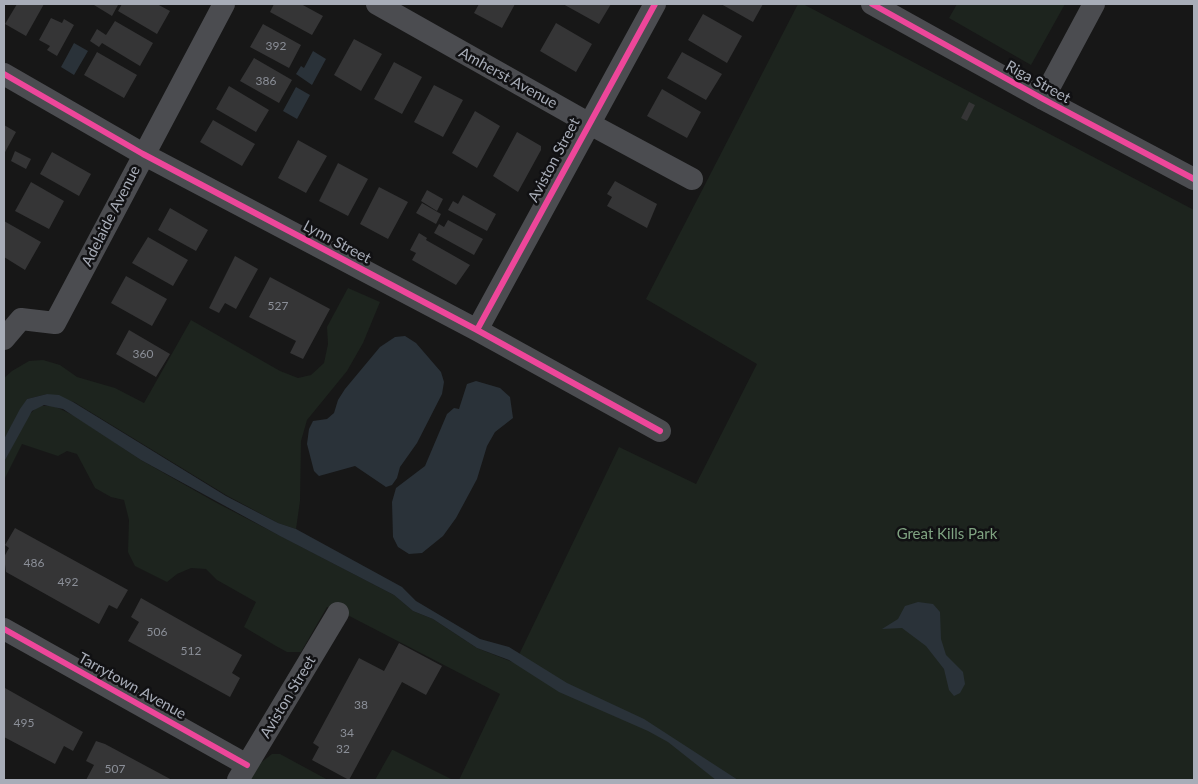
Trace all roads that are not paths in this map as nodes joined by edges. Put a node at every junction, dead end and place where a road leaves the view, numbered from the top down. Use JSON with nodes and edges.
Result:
{"nodes":[{"id":1,"x":224,"y":4,"type":"edge"},
{"id":2,"x":377,"y":4,"type":"edge"},
{"id":3,"x":655,"y":4,"type":"edge"},
{"id":4,"x":872,"y":4,"type":"edge"},
{"id":5,"x":1094,"y":4,"type":"edge"},
{"id":6,"x":4,"y":74,"type":"edge"},
{"id":7,"x":1043,"y":99,"type":"junction"},
{"id":8,"x":588,"y":123,"type":"junction"},
{"id":9,"x":143,"y":154,"type":"junction"},
{"id":10,"x":692,"y":179,"type":"dead end"},
{"id":11,"x":1194,"y":179,"type":"edge"},
{"id":12,"x":477,"y":330,"type":"junction"},
{"id":13,"x":4,"y":339,"type":"edge"},
{"id":14,"x":660,"y":430,"type":"dead end"},
{"id":15,"x":338,"y":613,"type":"dead end"},
{"id":16,"x":4,"y":629,"type":"edge"},
{"id":17,"x":243,"y":772,"type":"edge"}],
"edges":[{"from":1,"to":9,"type":"street","name":"Adelaide Avenue"},
{"from":2,"to":8,"type":"street","name":"Amherst Avenue"},
{"from":3,"to":8,"type":"street","name":"Aviston Street"},
{"from":4,"to":7,"type":"street","name":"Riga Street"},
{"from":5,"to":7,"type":"street"},
{"from":6,"to":9,"type":"street","name":"Lynn Street"},
{"from":7,"to":11,"type":"street","name":"Riga Street"},
{"from":8,"to":10,"type":"street","name":"Amherst Avenue"},
{"from":8,"to":12,"type":"street","name":"Aviston Street"},
{"from":9,"to":12,"type":"street","name":"Lynn Street"},
{"from":9,"to":13,"type":"street","name":"Adelaide Avenue"},
{"from":12,"to":14,"type":"street","name":"Lynn Street"},
{"from":15,"to":17,"type":"street","name":"Aviston Street"},
{"from":16,"to":17,"type":"street","name":"Tarrytown Avenue"}]}
